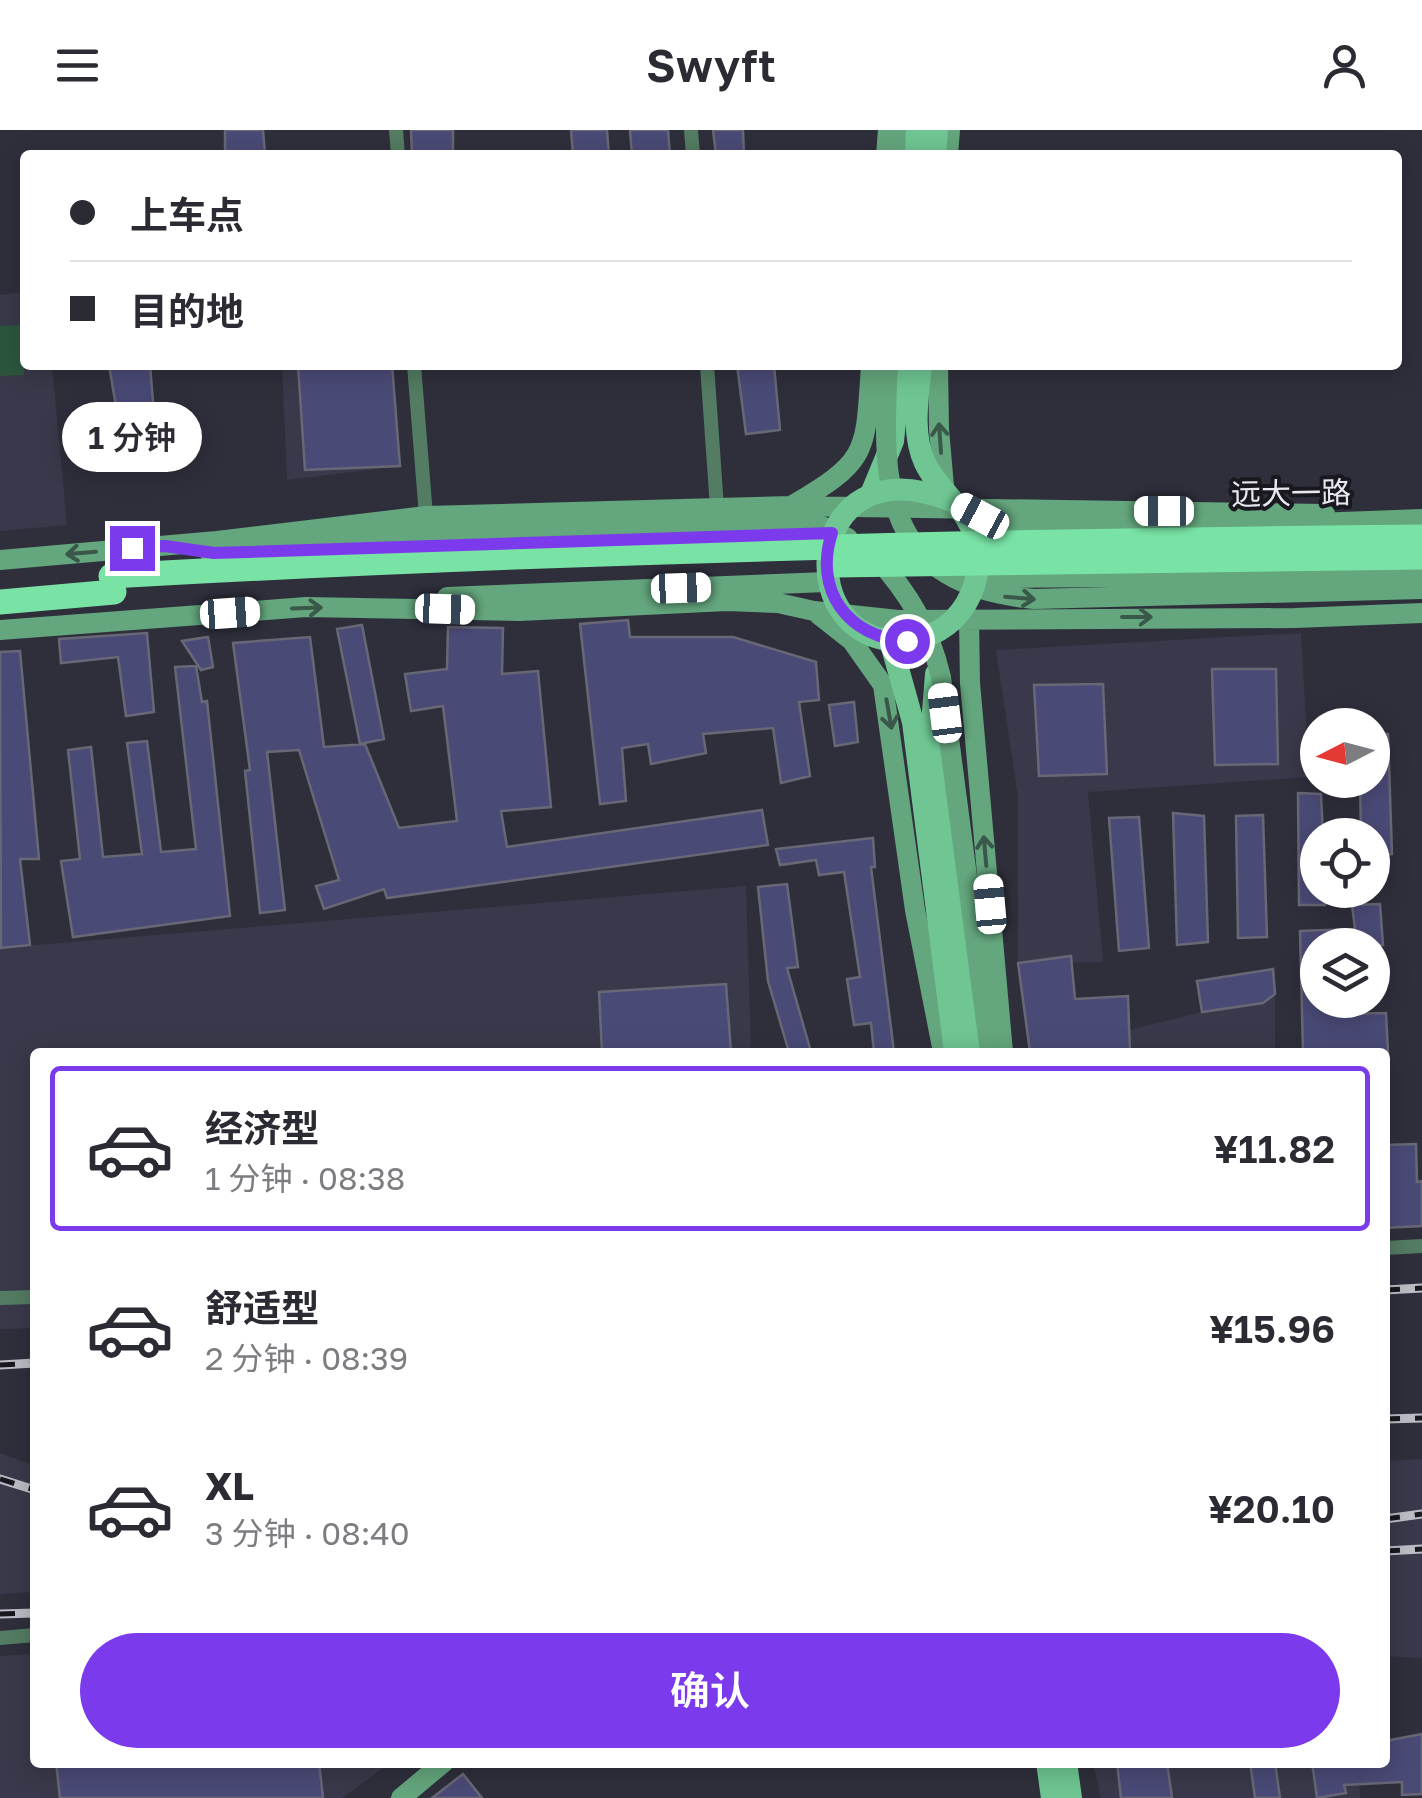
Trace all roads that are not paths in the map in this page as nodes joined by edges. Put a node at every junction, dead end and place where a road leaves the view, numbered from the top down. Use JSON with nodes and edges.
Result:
{"nodes":[{"id":1,"x":414,"y":370,"type":"edge"},
{"id":2,"x":707,"y":370,"type":"edge"},
{"id":3,"x":871,"y":370,"type":"edge"},
{"id":4,"x":888,"y":370,"type":"edge"},
{"id":5,"x":900,"y":370,"type":"edge"},
{"id":6,"x":921,"y":370,"type":"edge"},
{"id":7,"x":938,"y":370,"type":"edge"},
{"id":8,"x":871,"y":494,"type":"junction"},
{"id":9,"x":948,"y":505,"type":"junction"},
{"id":10,"x":790,"y":506,"type":"junction"},
{"id":11,"x":717,"y":508,"type":"junction"},
{"id":12,"x":426,"y":516,"type":"junction"},
{"id":13,"x":1422,"y":519,"type":"edge"},
{"id":14,"x":832,"y":533,"type":"junction"},
{"id":15,"x":1422,"y":537,"type":"edge"},
{"id":16,"x":218,"y":540,"type":"junction"},
{"id":17,"x":165,"y":546,"type":"junction"},
{"id":18,"x":1422,"y":556,"type":"edge"},
{"id":19,"x":0,"y":560,"type":"edge"},
{"id":20,"x":1422,"y":575,"type":"edge"},
{"id":21,"x":977,"y":578,"type":"junction"},
{"id":22,"x":827,"y":582,"type":"junction"},
{"id":23,"x":0,"y":585,"type":"edge"},
{"id":24,"x":1422,"y":588,"type":"edge"},
{"id":25,"x":0,"y":602,"type":"edge"},
{"id":26,"x":417,"y":603,"type":"junction"},
{"id":27,"x":814,"y":611,"type":"junction"},
{"id":28,"x":1422,"y":613,"type":"edge"},
{"id":29,"x":970,"y":617,"type":"junction"},
{"id":30,"x":0,"y":630,"type":"edge"},
{"id":31,"x":940,"y":631,"type":"junction"},
{"id":32,"x":890,"y":640,"type":"junction"},
{"id":33,"x":942,"y":1048,"type":"edge"},
{"id":34,"x":954,"y":1048,"type":"edge"},
{"id":35,"x":974,"y":1048,"type":"edge"},
{"id":36,"x":989,"y":1048,"type":"edge"},
{"id":37,"x":1003,"y":1048,"type":"edge"},
{"id":38,"x":1422,"y":1246,"type":"edge"},
{"id":39,"x":1390,"y":1248,"type":"edge"},
{"id":40,"x":30,"y":1296,"type":"edge"},
{"id":41,"x":0,"y":1298,"type":"edge"},
{"id":42,"x":30,"y":1636,"type":"edge"},
{"id":43,"x":0,"y":1638,"type":"edge"},
{"id":44,"x":438,"y":1768,"type":"edge"},
{"id":45,"x":1048,"y":1768,"type":"edge"},
{"id":46,"x":1067,"y":1768,"type":"edge"},
{"id":47,"x":412,"y":1795,"type":"edge"},
{"id":48,"x":1052,"y":1798,"type":"edge"},
{"id":49,"x":1071,"y":1798,"type":"edge"}],
"edges":[{"from":1,"to":12,"type":"street"},
{"from":2,"to":11,"type":"street"},
{"from":3,"to":10,"type":"main road"},
{"from":4,"to":24,"type":"main road","one_way":true,"bridge":true},
{"from":5,"to":8,"type":"main road","bridge":true},
{"from":6,"to":9,"type":"main road","bridge":true},
{"from":9,"to":7,"type":"main road","one_way":true},
{"from":8,"to":9,"type":"main road","bridge":true},
{"from":8,"to":14,"type":"main road","bridge":true},
{"from":9,"to":10,"type":"main road"},
{"from":9,"to":13,"type":"main road","name":"远大一路","bridge":true},
{"from":9,"to":21,"type":"main road","bridge":true},
{"from":10,"to":11,"type":"main road"},
{"from":11,"to":12,"type":"main road"},
{"from":12,"to":16,"type":"main road"},
{"from":14,"to":17,"type":"main road"},
{"from":14,"to":22,"type":"main road","bridge":true},
{"from":15,"to":23,"type":"highway","bridge":true},
{"from":16,"to":17,"type":"main road"},
{"from":16,"to":36,"type":"main road","bridge":true},
{"from":17,"to":19,"type":"main road","one_way":true},
{"from":18,"to":25,"type":"highway","bridge":true},
{"from":20,"to":21,"type":"main road"},
{"from":21,"to":31,"type":"main road","bridge":true},
{"from":22,"to":26,"type":"main road"},
{"from":22,"to":32,"type":"main road","bridge":true},
{"from":26,"to":27,"type":"main road"},
{"from":30,"to":26,"type":"main road","one_way":true},
{"from":27,"to":29,"type":"main road"},
{"from":27,"to":33,"type":"main road","one_way":true},
{"from":29,"to":28,"type":"main road","one_way":true},
{"from":37,"to":29,"type":"main road","one_way":true},
{"from":31,"to":32,"type":"main road","bridge":true},
{"from":31,"to":35,"type":"main road","bridge":true},
{"from":32,"to":34,"type":"main road"},
{"from":38,"to":39,"type":"street"},
{"from":40,"to":41,"type":"street"},
{"from":42,"to":43,"type":"street"},
{"from":44,"to":47,"type":"main road"},
{"from":45,"to":48,"type":"main road"},
{"from":46,"to":49,"type":"main road"}]}
